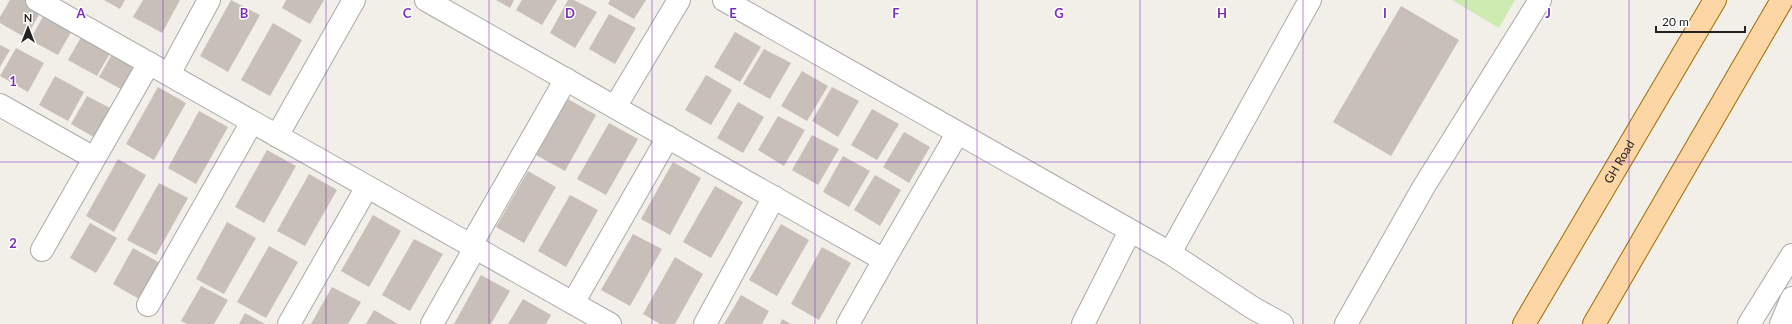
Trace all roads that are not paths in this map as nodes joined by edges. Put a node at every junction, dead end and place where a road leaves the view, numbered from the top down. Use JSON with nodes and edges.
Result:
{"nodes":[{"id":1,"x":209,"y":0,"type":"edge"},
{"id":2,"x":354,"y":0,"type":"edge"},
{"id":3,"x":426,"y":0,"type":"edge"},
{"id":4,"x":679,"y":0,"type":"edge"},
{"id":5,"x":724,"y":0,"type":"edge"},
{"id":6,"x":1310,"y":0,"type":"edge"},
{"id":7,"x":1540,"y":0,"type":"edge"},
{"id":8,"x":1716,"y":0,"type":"edge"},
{"id":9,"x":1782,"y":0,"type":"edge"},
{"id":10,"x":49,"y":3,"type":"edge"},
{"id":11,"x":149,"y":63,"type":"junction"},
{"id":12,"x":169,"y":74,"type":"junction"},
{"id":13,"x":566,"y":79,"type":"junction"},
{"id":14,"x":0,"y":105,"type":"edge"},
{"id":15,"x":615,"y":107,"type":"junction"},
{"id":16,"x":252,"y":122,"type":"junction"},
{"id":17,"x":957,"y":134,"type":"junction"},
{"id":18,"x":277,"y":136,"type":"junction"},
{"id":19,"x":668,"y":137,"type":"junction"},
{"id":20,"x":94,"y":158,"type":"junction"},
{"id":21,"x":368,"y":187,"type":"junction"},
{"id":22,"x":774,"y":197,"type":"junction"},
{"id":23,"x":1130,"y":231,"type":"junction"},
{"id":24,"x":473,"y":247,"type":"junction"},
{"id":25,"x":42,"y":250,"type":"dead end"},
{"id":26,"x":1170,"y":253,"type":"junction"},
{"id":27,"x":1792,"y":255,"type":"edge"},
{"id":28,"x":884,"y":260,"type":"junction"},
{"id":29,"x":1792,"y":298,"type":"edge"},
{"id":30,"x":148,"y":305,"type":"dead end"},
{"id":31,"x":583,"y":314,"type":"edge"},
{"id":32,"x":1249,"y":316,"type":"edge"},
{"id":33,"x":289,"y":324,"type":"edge"},
{"id":34,"x":432,"y":324,"type":"edge"},
{"id":35,"x":610,"y":324,"type":"edge"},
{"id":36,"x":705,"y":324,"type":"edge"},
{"id":37,"x":848,"y":324,"type":"edge"},
{"id":38,"x":1083,"y":324,"type":"edge"},
{"id":39,"x":1282,"y":324,"type":"edge"},
{"id":40,"x":1346,"y":324,"type":"edge"},
{"id":41,"x":1524,"y":324,"type":"edge"},
{"id":42,"x":1594,"y":324,"type":"edge"},
{"id":43,"x":1749,"y":324,"type":"edge"},
{"id":44,"x":1781,"y":324,"type":"edge"}],
"edges":[{"from":1,"to":12,"type":"street"},
{"from":2,"to":18,"type":"street"},
{"from":3,"to":13,"type":"street"},
{"from":4,"to":15,"type":"street"},
{"from":5,"to":17,"type":"street"},
{"from":6,"to":26,"type":"street"},
{"from":7,"to":40,"type":"street"},
{"from":8,"to":41,"type":"main road","name":"GH Road"},
{"from":9,"to":42,"type":"main road"},
{"from":10,"to":11,"type":"street"},
{"from":11,"to":12,"type":"street"},
{"from":11,"to":20,"type":"street"},
{"from":12,"to":16,"type":"street"},
{"from":13,"to":15,"type":"street"},
{"from":13,"to":24,"type":"street"},
{"from":14,"to":20,"type":"street"},
{"from":15,"to":19,"type":"street"},
{"from":16,"to":18,"type":"street"},
{"from":16,"to":30,"type":"street"},
{"from":17,"to":23,"type":"street"},
{"from":17,"to":28,"type":"street"},
{"from":18,"to":21,"type":"street"},
{"from":19,"to":22,"type":"street"},
{"from":19,"to":31,"type":"street"},
{"from":20,"to":25,"type":"street"},
{"from":21,"to":24,"type":"street"},
{"from":21,"to":33,"type":"street"},
{"from":22,"to":28,"type":"street"},
{"from":22,"to":36,"type":"street"},
{"from":23,"to":26,"type":"street"},
{"from":23,"to":38,"type":"street"},
{"from":24,"to":31,"type":"street"},
{"from":24,"to":34,"type":"street"},
{"from":26,"to":32,"type":"street"},
{"from":27,"to":43,"type":"street"},
{"from":28,"to":37,"type":"street"},
{"from":29,"to":44,"type":"street"},
{"from":31,"to":35,"type":"street"},
{"from":32,"to":39,"type":"street"}]}
